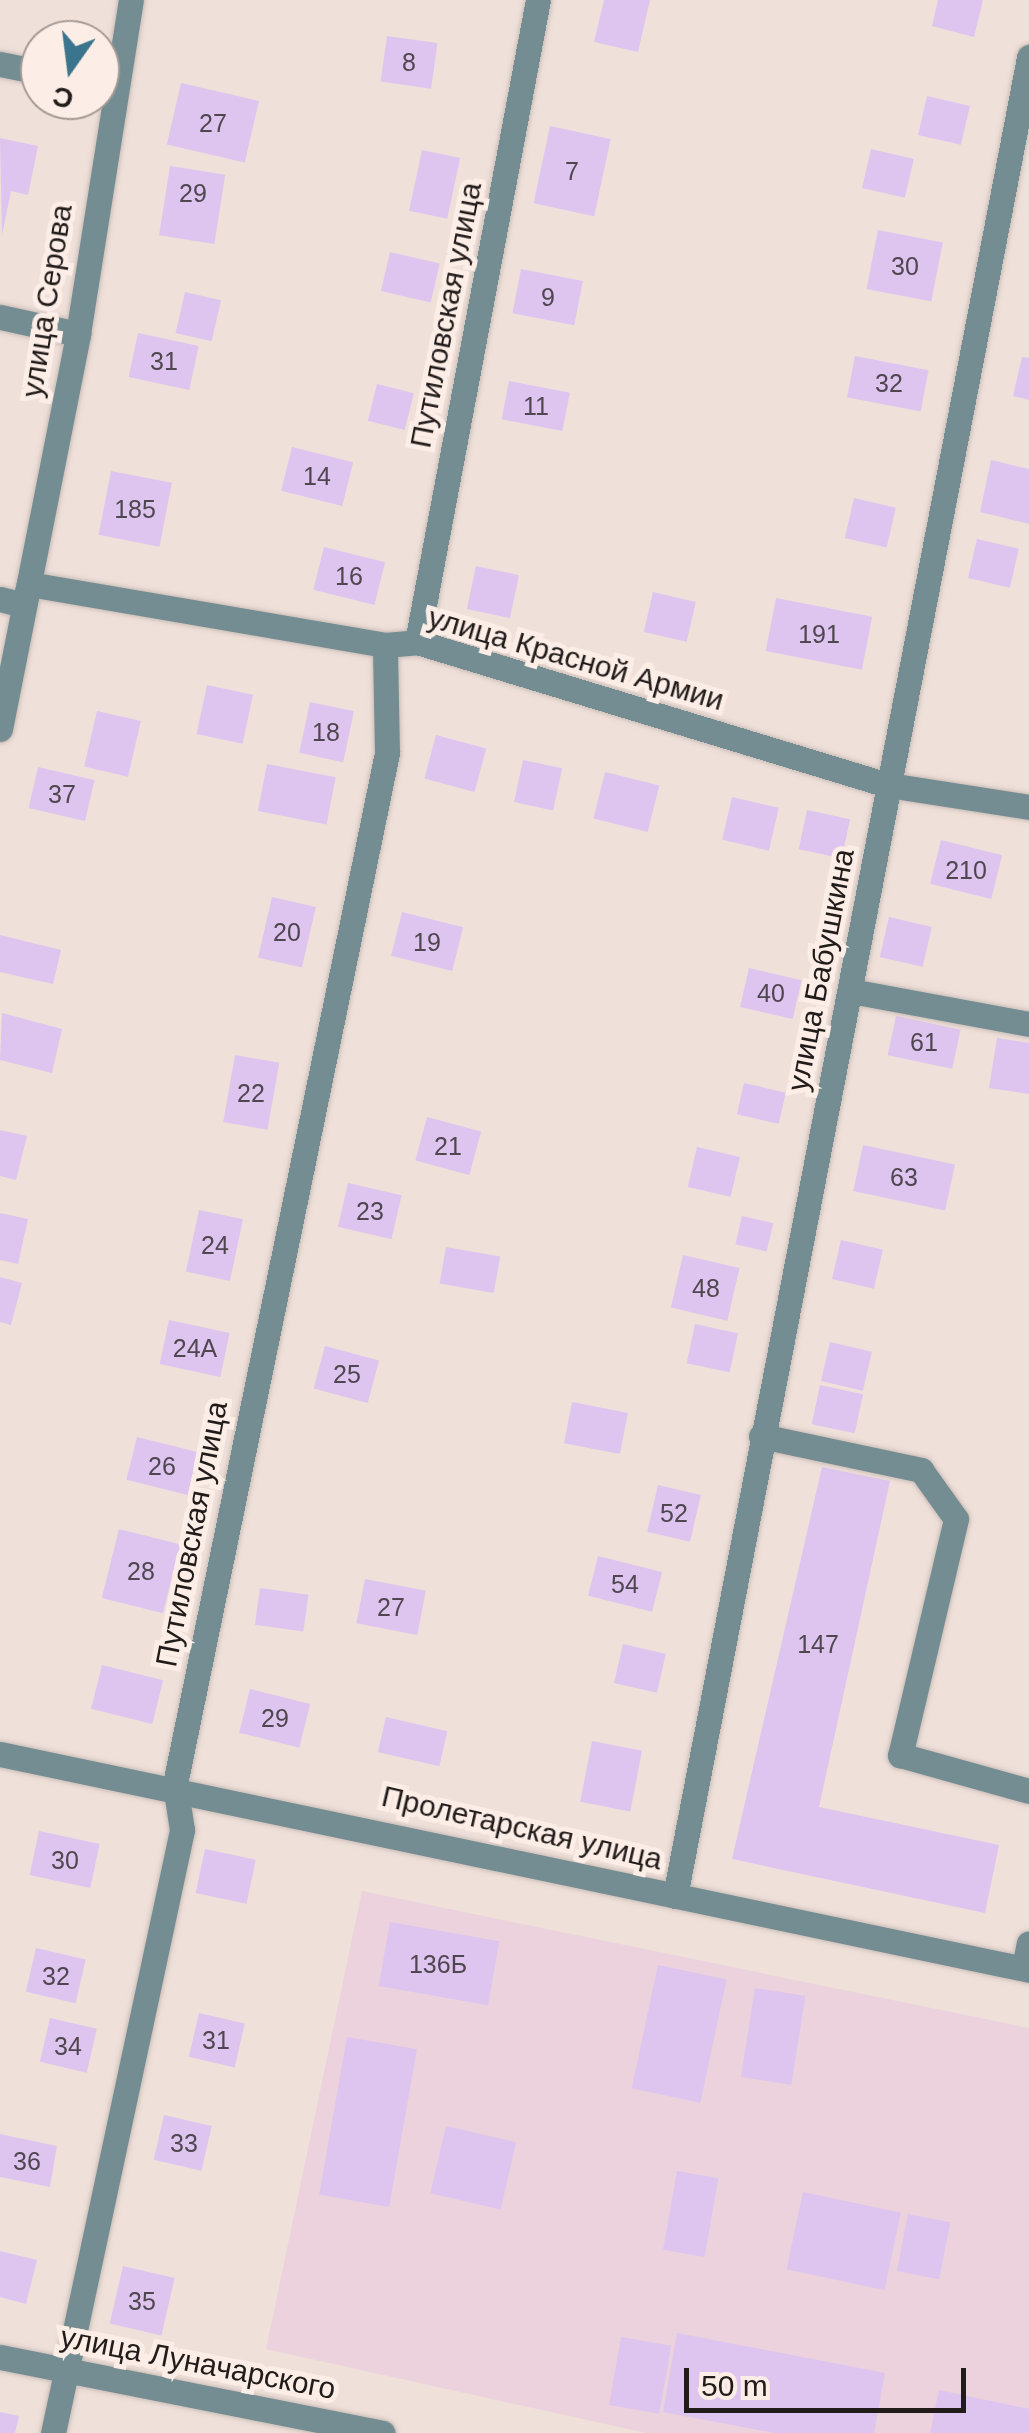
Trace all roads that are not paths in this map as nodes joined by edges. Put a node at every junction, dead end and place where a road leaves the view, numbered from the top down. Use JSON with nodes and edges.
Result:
{"nodes":[{"id":1,"x":130,"y":0,"type":"edge"},
{"id":2,"x":538,"y":0,"type":"edge"},
{"id":3,"x":120,"y":35,"type":"edge"},
{"id":4,"x":1029,"y":57,"type":"edge"},
{"id":5,"x":102,"y":120,"type":"edge"},
{"id":6,"x":0,"y":317,"type":"edge"},
{"id":7,"x":78,"y":334,"type":"junction"},
{"id":8,"x":18,"y":596,"type":"edge"},
{"id":9,"x":417,"y":642,"type":"junction"},
{"id":10,"x":385,"y":645,"type":"junction"},
{"id":11,"x":0,"y":728,"type":"edge"},
{"id":12,"x":889,"y":784,"type":"junction"},
{"id":13,"x":1029,"y":807,"type":"edge"},
{"id":14,"x":851,"y":991,"type":"junction"},
{"id":15,"x":1029,"y":1024,"type":"edge"},
{"id":16,"x":761,"y":1436,"type":"junction"},
{"id":17,"x":0,"y":1754,"type":"edge"},
{"id":18,"x":174,"y":1784,"type":"junction"},
{"id":19,"x":1029,"y":1791,"type":"edge"},
{"id":20,"x":675,"y":1896,"type":"junction"},
{"id":21,"x":1027,"y":1960,"type":"edge"},
{"id":22,"x":0,"y":2357,"type":"edge"},
{"id":23,"x":68,"y":2371,"type":"junction"},
{"id":24,"x":53,"y":2433,"type":"edge"},
{"id":25,"x":383,"y":2433,"type":"edge"}],
"edges":[{"from":1,"to":3,"type":"street","name":"улица Серова"},
{"from":2,"to":9,"type":"street","name":"Путиловская улица"},
{"from":4,"to":12,"type":"street","name":"улица Бабушкина"},
{"from":5,"to":7,"type":"street","name":"улица Серова"},
{"from":6,"to":7,"type":"street"},
{"from":7,"to":8,"type":"street","name":"улица Серова"},
{"from":8,"to":10,"type":"street","name":"улица Красной Армии"},
{"from":8,"to":11,"type":"street","name":"улица Серова"},
{"from":9,"to":10,"type":"street","name":"улица Красной Армии"},
{"from":9,"to":12,"type":"street","name":"улица Красной Армии"},
{"from":10,"to":18,"type":"street","name":"Путиловская улица"},
{"from":12,"to":13,"type":"street","name":"улица Красной Армии"},
{"from":12,"to":14,"type":"street","name":"улица Бабушкина"},
{"from":14,"to":15,"type":"street"},
{"from":14,"to":16,"type":"street","name":"улица Бабушкина"},
{"from":16,"to":19,"type":"street"},
{"from":16,"to":20,"type":"street","name":"улица Бабушкина"},
{"from":17,"to":18,"type":"street","name":"Пролетарская улица"},
{"from":18,"to":20,"type":"street","name":"Пролетарская улица"},
{"from":18,"to":23,"type":"street","name":"Путиловская улица"},
{"from":20,"to":21,"type":"street","name":"Пролетарская улица"},
{"from":22,"to":23,"type":"street","name":"улица Луначарского"},
{"from":23,"to":24,"type":"street","name":"Путиловская улица"},
{"from":23,"to":25,"type":"street","name":"улица Луначарского"}]}
